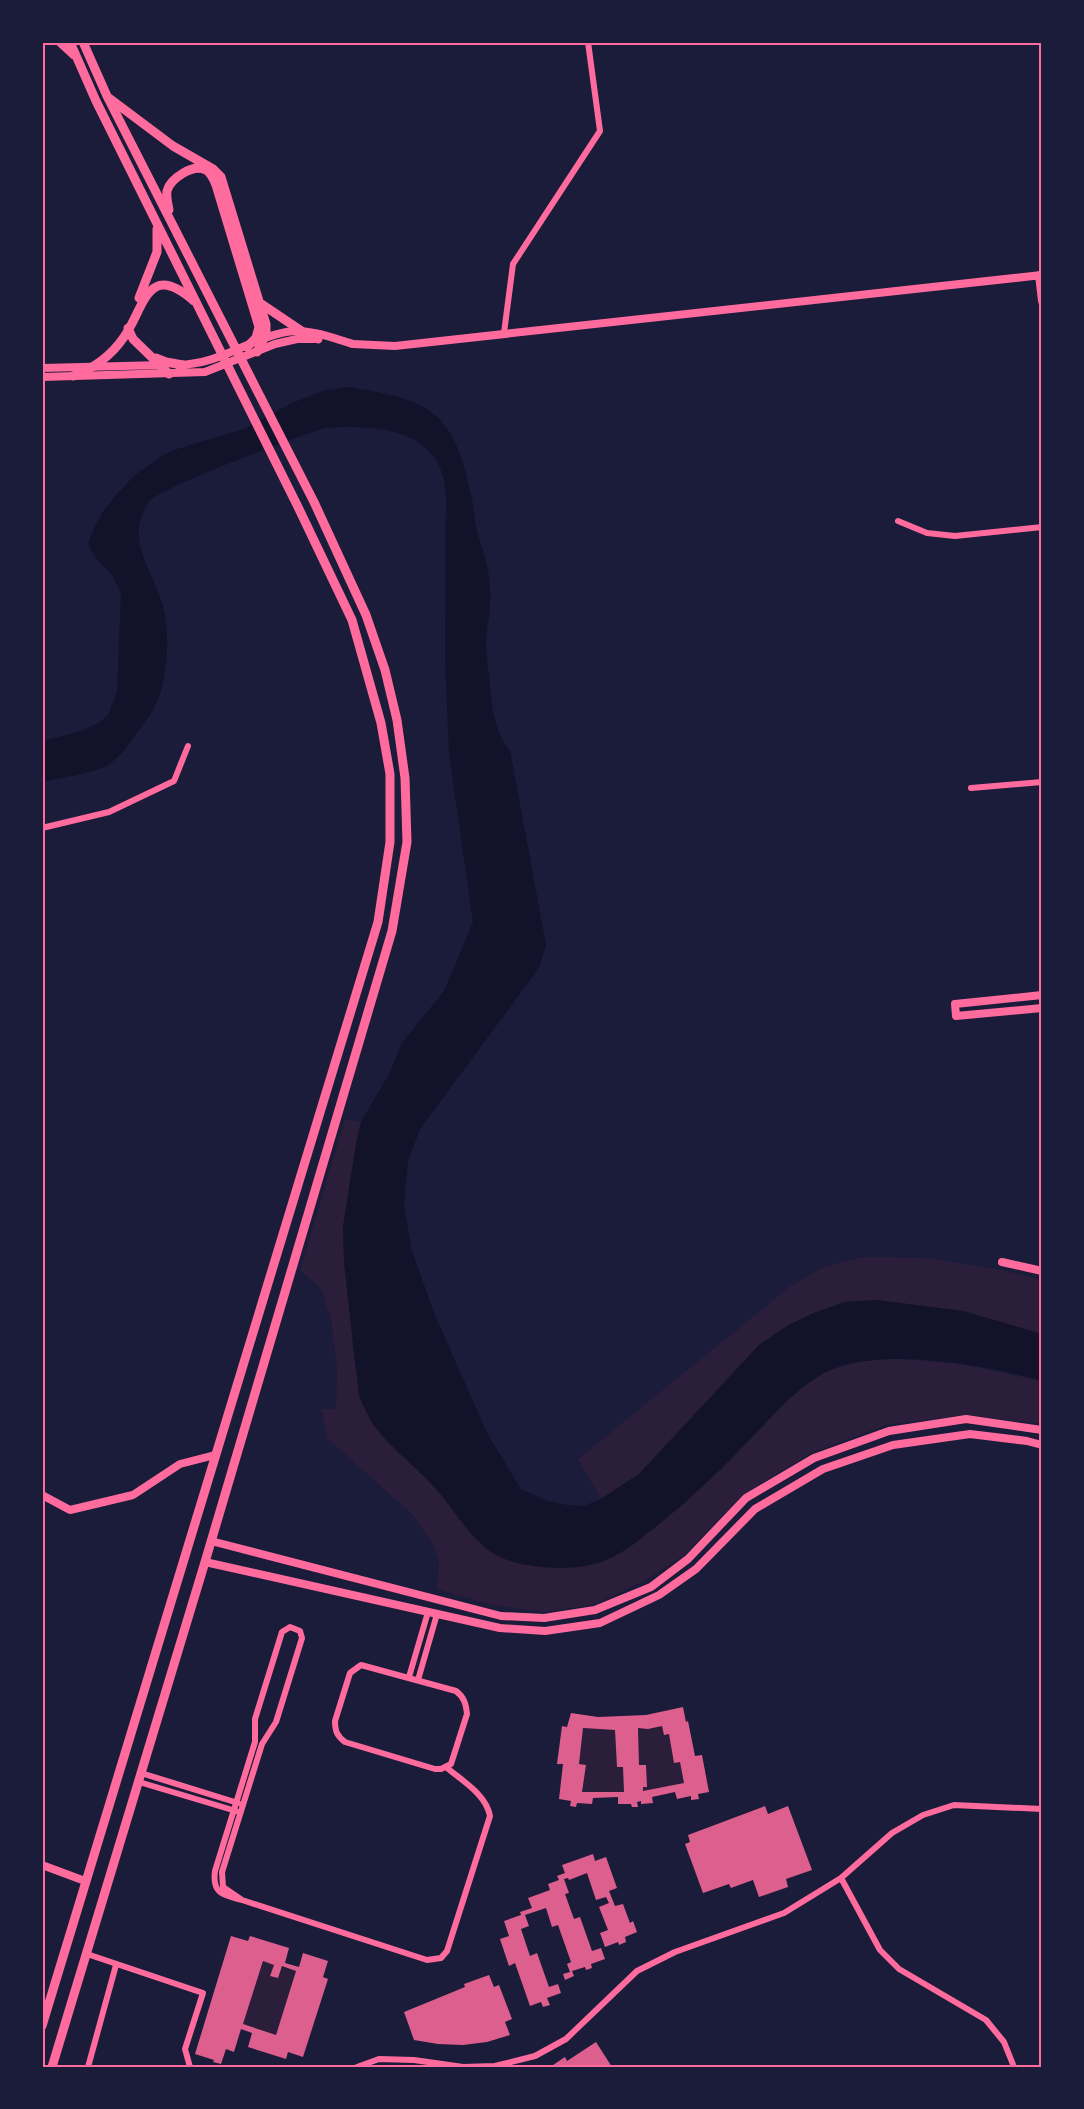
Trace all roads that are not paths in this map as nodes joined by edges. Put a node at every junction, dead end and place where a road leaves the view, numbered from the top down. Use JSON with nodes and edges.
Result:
{"nodes":[{"id":1,"x":60,"y":42,"type":"edge"},
{"id":2,"x":70,"y":42,"type":"edge"},
{"id":3,"x":588,"y":42,"type":"edge"},
{"id":4,"x":84,"y":44,"type":"edge"},
{"id":5,"x":77,"y":58,"type":"junction"},
{"id":6,"x":107,"y":96,"type":"junction"},
{"id":7,"x":157,"y":223,"type":"junction"},
{"id":8,"x":174,"y":227,"type":"junction"},
{"id":9,"x":1040,"y":275,"type":"edge"},
{"id":10,"x":249,"y":281,"type":"junction"},
{"id":11,"x":1042,"y":301,"type":"edge"},
{"id":12,"x":260,"y":303,"type":"junction"},
{"id":13,"x":198,"y":305,"type":"junction"},
{"id":14,"x":133,"y":316,"type":"junction"},
{"id":15,"x":128,"y":331,"type":"junction"},
{"id":16,"x":303,"y":332,"type":"junction"},
{"id":17,"x":504,"y":333,"type":"junction"},
{"id":18,"x":320,"y":337,"type":"junction"},
{"id":19,"x":264,"y":339,"type":"junction"},
{"id":20,"x":354,"y":344,"type":"joint"},
{"id":21,"x":246,"y":346,"type":"junction"},
{"id":22,"x":257,"y":352,"type":"junction"},
{"id":23,"x":160,"y":365,"type":"junction"},
{"id":24,"x":183,"y":365,"type":"junction"},
{"id":25,"x":80,"y":367,"type":"junction"},
{"id":26,"x":94,"y":367,"type":"junction"},
{"id":27,"x":42,"y":368,"type":"edge"},
{"id":28,"x":169,"y":374,"type":"junction"},
{"id":29,"x":74,"y":376,"type":"junction"},
{"id":30,"x":42,"y":377,"type":"edge"},
{"id":31,"x":898,"y":521,"type":"dead end"},
{"id":32,"x":1042,"y":527,"type":"edge"},
{"id":33,"x":188,"y":746,"type":"dead end"},
{"id":34,"x":1042,"y":782,"type":"edge"},
{"id":35,"x":971,"y":788,"type":"dead end"},
{"id":36,"x":42,"y":828,"type":"edge"},
{"id":37,"x":1042,"y":995,"type":"edge"},
{"id":38,"x":1042,"y":1008,"type":"edge"},
{"id":39,"x":1002,"y":1262,"type":"dead end"},
{"id":40,"x":1042,"y":1271,"type":"edge"},
{"id":41,"x":1042,"y":1430,"type":"edge"},
{"id":42,"x":1042,"y":1445,"type":"edge"},
{"id":43,"x":215,"y":1455,"type":"junction"},
{"id":44,"x":42,"y":1496,"type":"edge"},
{"id":45,"x":211,"y":1541,"type":"junction"},
{"id":46,"x":205,"y":1562,"type":"junction"},
{"id":47,"x":433,"y":1613,"type":"junction"},
{"id":48,"x":410,"y":1677,"type":"junction"},
{"id":49,"x":418,"y":1680,"type":"junction"},
{"id":50,"x":446,"y":1767,"type":"junction"},
{"id":51,"x":140,"y":1778,"type":"junction"},
{"id":52,"x":240,"y":1803,"type":"junction"},
{"id":53,"x":1042,"y":1809,"type":"edge"},
{"id":54,"x":237,"y":1811,"type":"junction"},
{"id":55,"x":42,"y":1865,"type":"edge"},
{"id":56,"x":841,"y":1878,"type":"junction"},
{"id":57,"x":85,"y":1881,"type":"junction"},
{"id":58,"x":87,"y":1954,"type":"junction"},
{"id":59,"x":116,"y":1965,"type":"junction"},
{"id":60,"x":42,"y":2026,"type":"edge"},
{"id":61,"x":52,"y":2067,"type":"edge"},
{"id":62,"x":88,"y":2067,"type":"edge"},
{"id":63,"x":190,"y":2067,"type":"edge"},
{"id":64,"x":357,"y":2067,"type":"edge"},
{"id":65,"x":1014,"y":2067,"type":"edge"}],
"edges":[{"from":1,"to":5,"type":"main road"},
{"from":2,"to":5,"type":"main road"},
{"from":3,"to":17,"type":"street"},
{"from":4,"to":6,"type":"main road"},
{"from":5,"to":7,"type":"main road"},
{"from":6,"to":8,"type":"main road"},
{"from":6,"to":10,"type":"main road"},
{"from":7,"to":13,"type":"main road"},
{"from":7,"to":14,"type":"main road"},
{"from":8,"to":10,"type":"main road"},
{"from":8,"to":45,"type":"main road"},
{"from":9,"to":11,"type":"street"},
{"from":9,"to":17,"type":"street"},
{"from":10,"to":12,"type":"main road"},
{"from":10,"to":18,"type":"main road"},
{"from":10,"to":21,"type":"main road"},
{"from":12,"to":16,"type":"main road"},
{"from":12,"to":19,"type":"main road"},
{"from":13,"to":14,"type":"main road"},
{"from":13,"to":43,"type":"main road"},
{"from":14,"to":15,"type":"main road"},
{"from":14,"to":24,"type":"main road"},
{"from":14,"to":25,"type":"main road"},
{"from":15,"to":23,"type":"main road"},
{"from":15,"to":26,"type":"main road"},
{"from":16,"to":18,"type":"main road"},
{"from":16,"to":19,"type":"main road"},
{"from":17,"to":20,"type":"street"},
{"from":18,"to":20,"type":"main road"},
{"from":18,"to":22,"type":"main road"},
{"from":19,"to":21,"type":"main road"},
{"from":19,"to":22,"type":"main road"},
{"from":21,"to":24,"type":"main road"},
{"from":22,"to":28,"type":"main road"},
{"from":23,"to":24,"type":"main road"},
{"from":23,"to":26,"type":"main road"},
{"from":23,"to":28,"type":"main road"},
{"from":25,"to":26,"type":"main road"},
{"from":25,"to":27,"type":"main road"},
{"from":26,"to":29,"type":"main road"},
{"from":28,"to":29,"type":"main road"},
{"from":29,"to":30,"type":"main road"},
{"from":31,"to":32,"type":"street"},
{"from":33,"to":36,"type":"street"},
{"from":34,"to":35,"type":"street"},
{"from":37,"to":38,"type":"main road"},
{"from":39,"to":40,"type":"street"},
{"from":41,"to":45,"type":"main road"},
{"from":42,"to":47,"type":"main road"},
{"from":43,"to":44,"type":"street"},
{"from":43,"to":57,"type":"main road"},
{"from":45,"to":46,"type":"main road"},
{"from":46,"to":47,"type":"main road"},
{"from":46,"to":51,"type":"main road"},
{"from":47,"to":48,"type":"street"},
{"from":47,"to":49,"type":"street"},
{"from":48,"to":49,"type":"street"},
{"from":48,"to":50,"type":"street"},
{"from":49,"to":50,"type":"street"},
{"from":50,"to":54,"type":"street"},
{"from":51,"to":52,"type":"street"},
{"from":51,"to":54,"type":"street"},
{"from":51,"to":58,"type":"main road"},
{"from":52,"to":52,"type":"street"},
{"from":52,"to":54,"type":"street"},
{"from":53,"to":56,"type":"street"},
{"from":55,"to":57,"type":"street"},
{"from":56,"to":64,"type":"street"},
{"from":56,"to":65,"type":"street"},
{"from":57,"to":60,"type":"main road"},
{"from":58,"to":59,"type":"street"},
{"from":58,"to":61,"type":"main road"},
{"from":59,"to":62,"type":"street"},
{"from":59,"to":63,"type":"street"}]}
